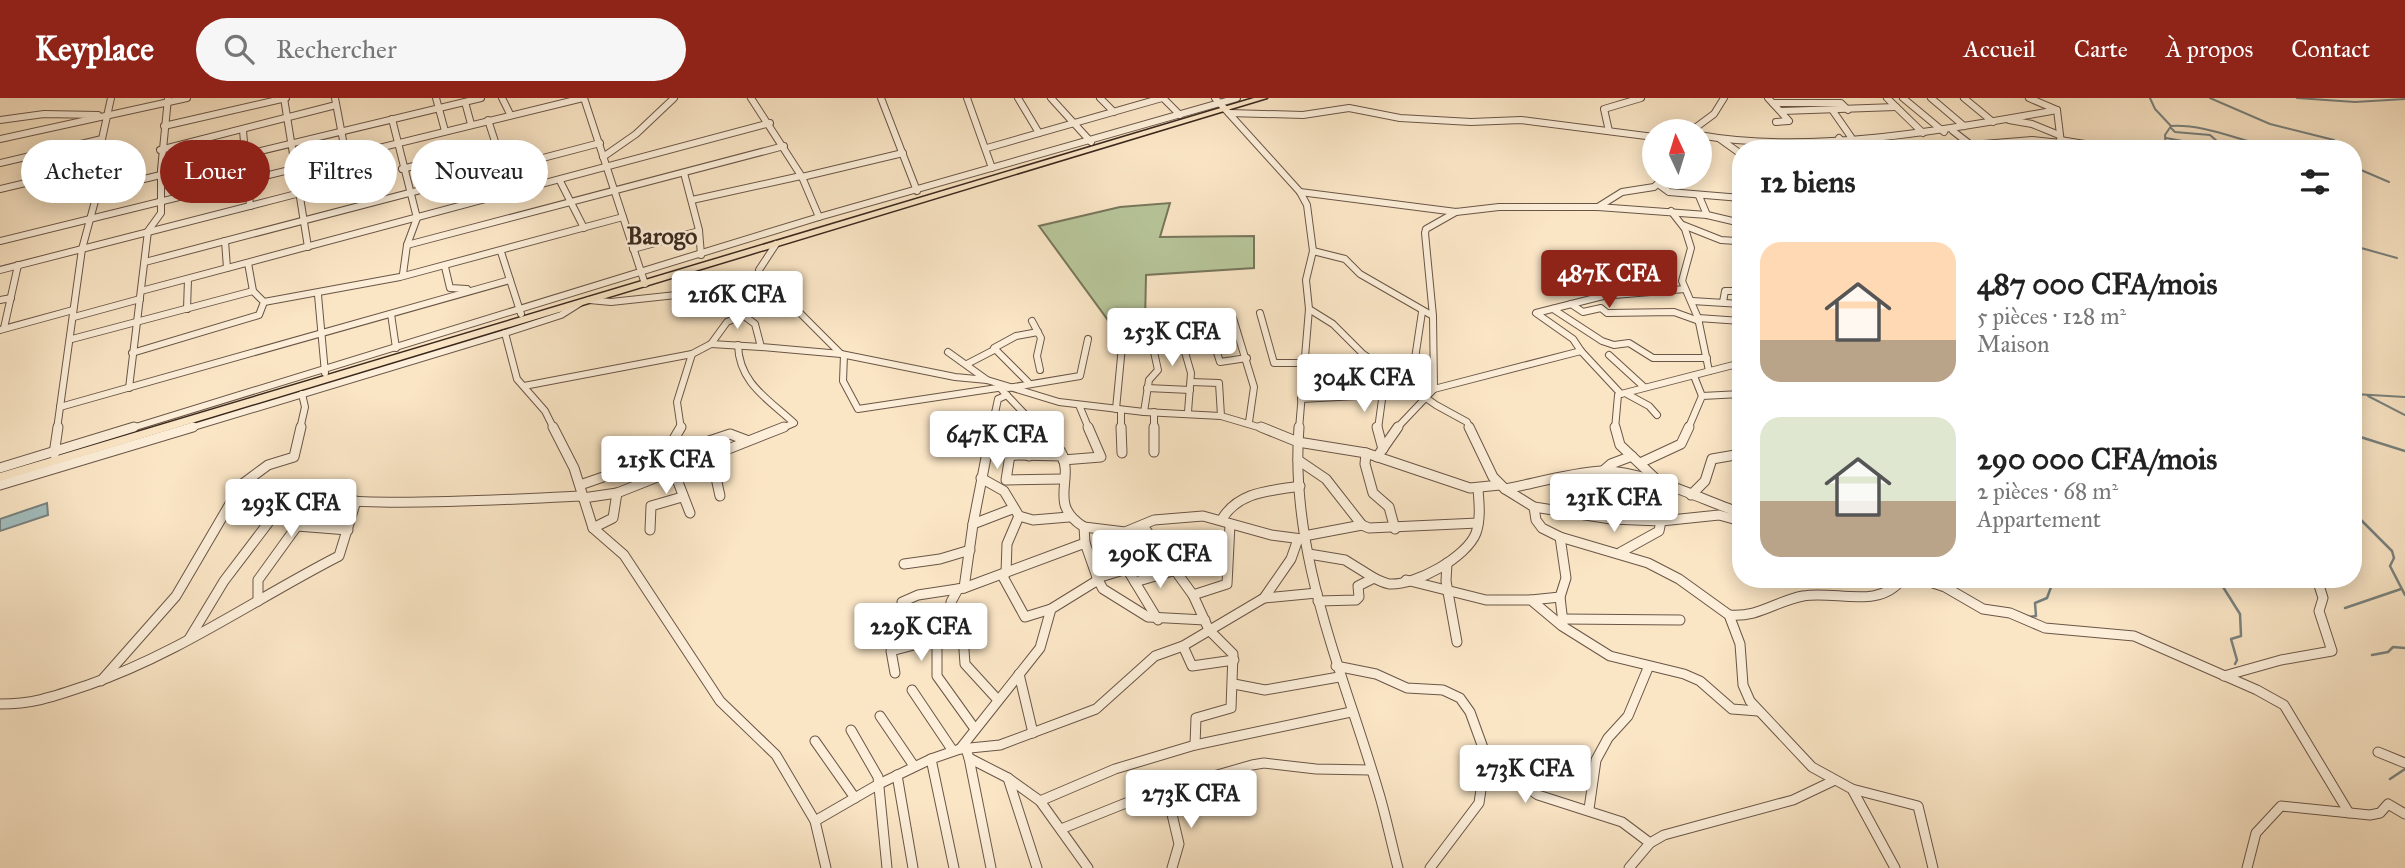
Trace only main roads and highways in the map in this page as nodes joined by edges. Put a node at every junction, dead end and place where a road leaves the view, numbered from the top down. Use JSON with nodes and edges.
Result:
{"nodes":[{"id":1,"x":1263,"y":98,"type":"edge"},
{"id":2,"x":1223,"y":106,"type":"edge"},
{"id":3,"x":0,"y":477,"type":"edge"}],
"edges":[{"from":1,"to":2,"type":"highway"},
{"from":2,"to":3,"type":"highway"}]}
